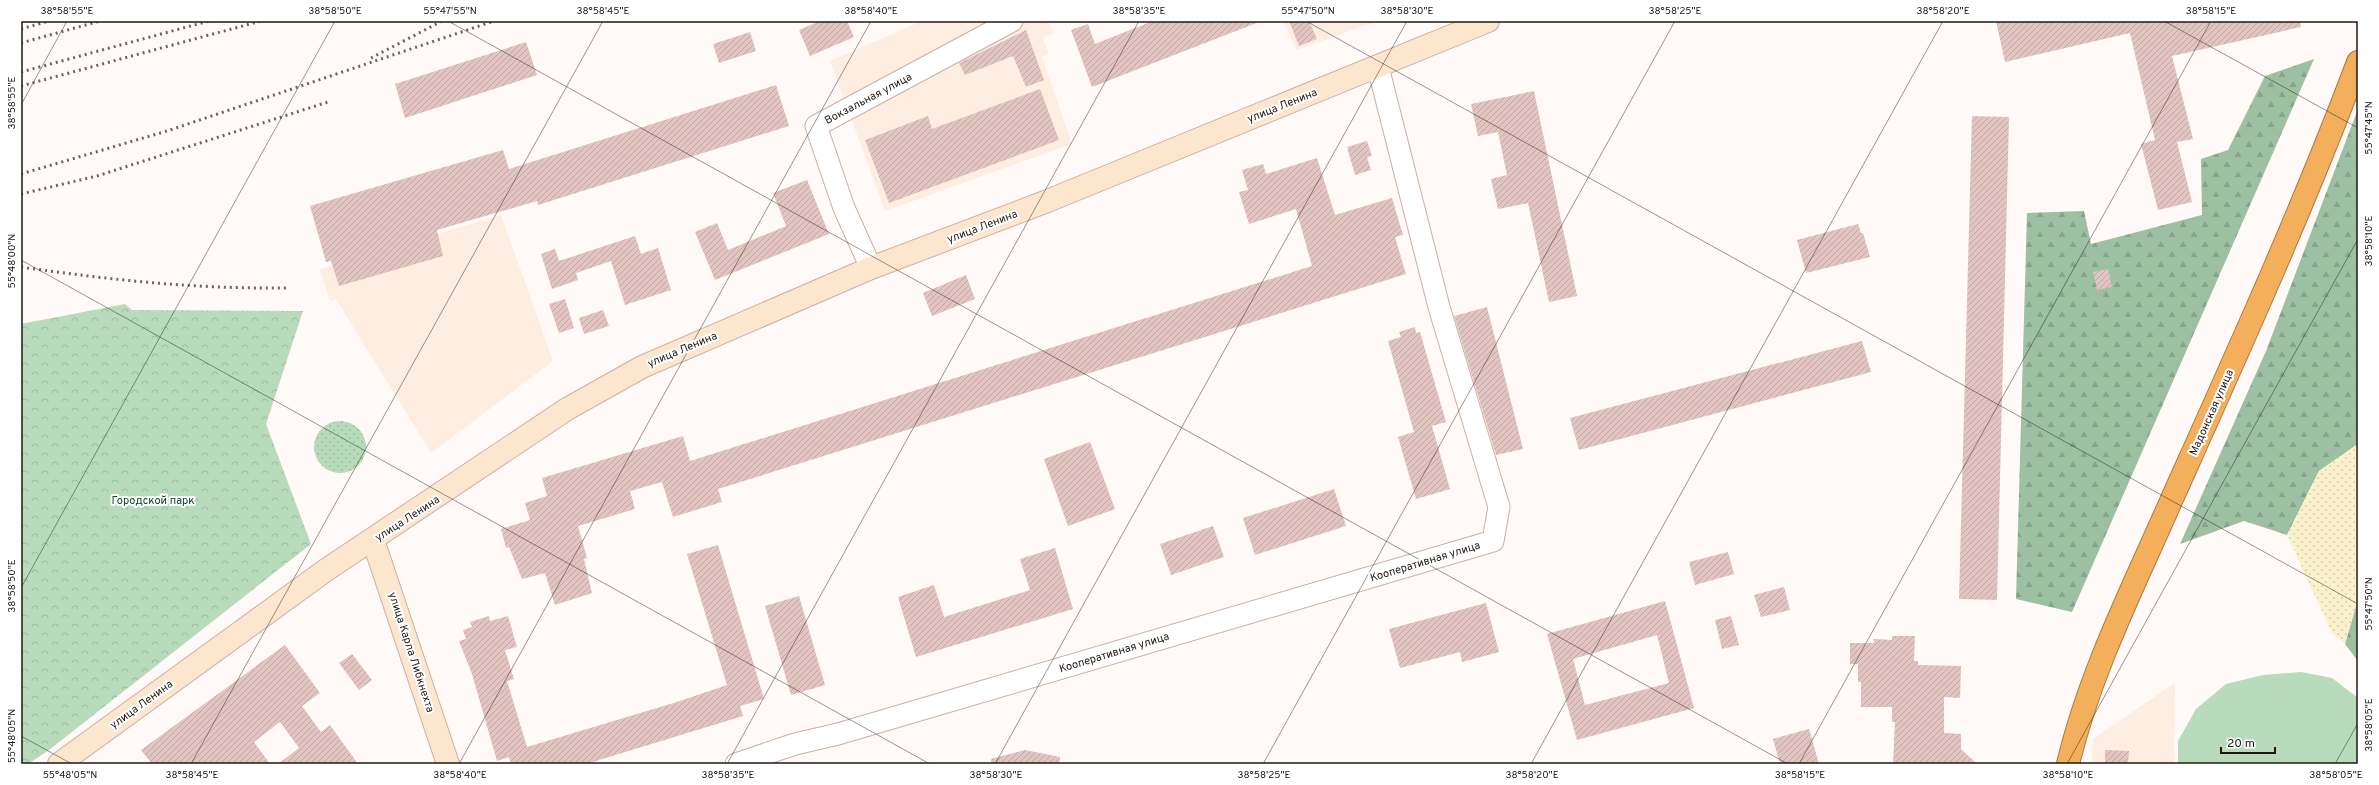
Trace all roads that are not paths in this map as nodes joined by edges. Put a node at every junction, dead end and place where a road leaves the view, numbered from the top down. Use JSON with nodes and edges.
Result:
{"nodes":[{"id":1,"x":1012,"y":21,"type":"edge"},
{"id":2,"x":1488,"y":21,"type":"edge"},
{"id":3,"x":2358,"y":62,"type":"edge"},
{"id":4,"x":1378,"y":67,"type":"junction"},
{"id":5,"x":870,"y":268,"type":"junction"},
{"id":6,"x":373,"y":540,"type":"junction"},
{"id":7,"x":58,"y":764,"type":"edge"},
{"id":8,"x":448,"y":764,"type":"edge"},
{"id":9,"x":736,"y":764,"type":"edge"},
{"id":10,"x":2068,"y":764,"type":"edge"}],
"edges":[{"from":1,"to":5,"type":"street","name":"Вокзальная улица"},
{"from":2,"to":4,"type":"main road","name":"улица Ленина"},
{"from":3,"to":10,"type":"highway","name":"Мадонская улица"},
{"from":4,"to":5,"type":"main road","name":"улица Ленина"},
{"from":4,"to":9,"type":"street","name":"Кооперативная улица"},
{"from":5,"to":6,"type":"main road","name":"улица Ленина"},
{"from":6,"to":7,"type":"main road","name":"улица Ленина"},
{"from":6,"to":8,"type":"main road","name":"улица Карла Либкнехта"}]}
